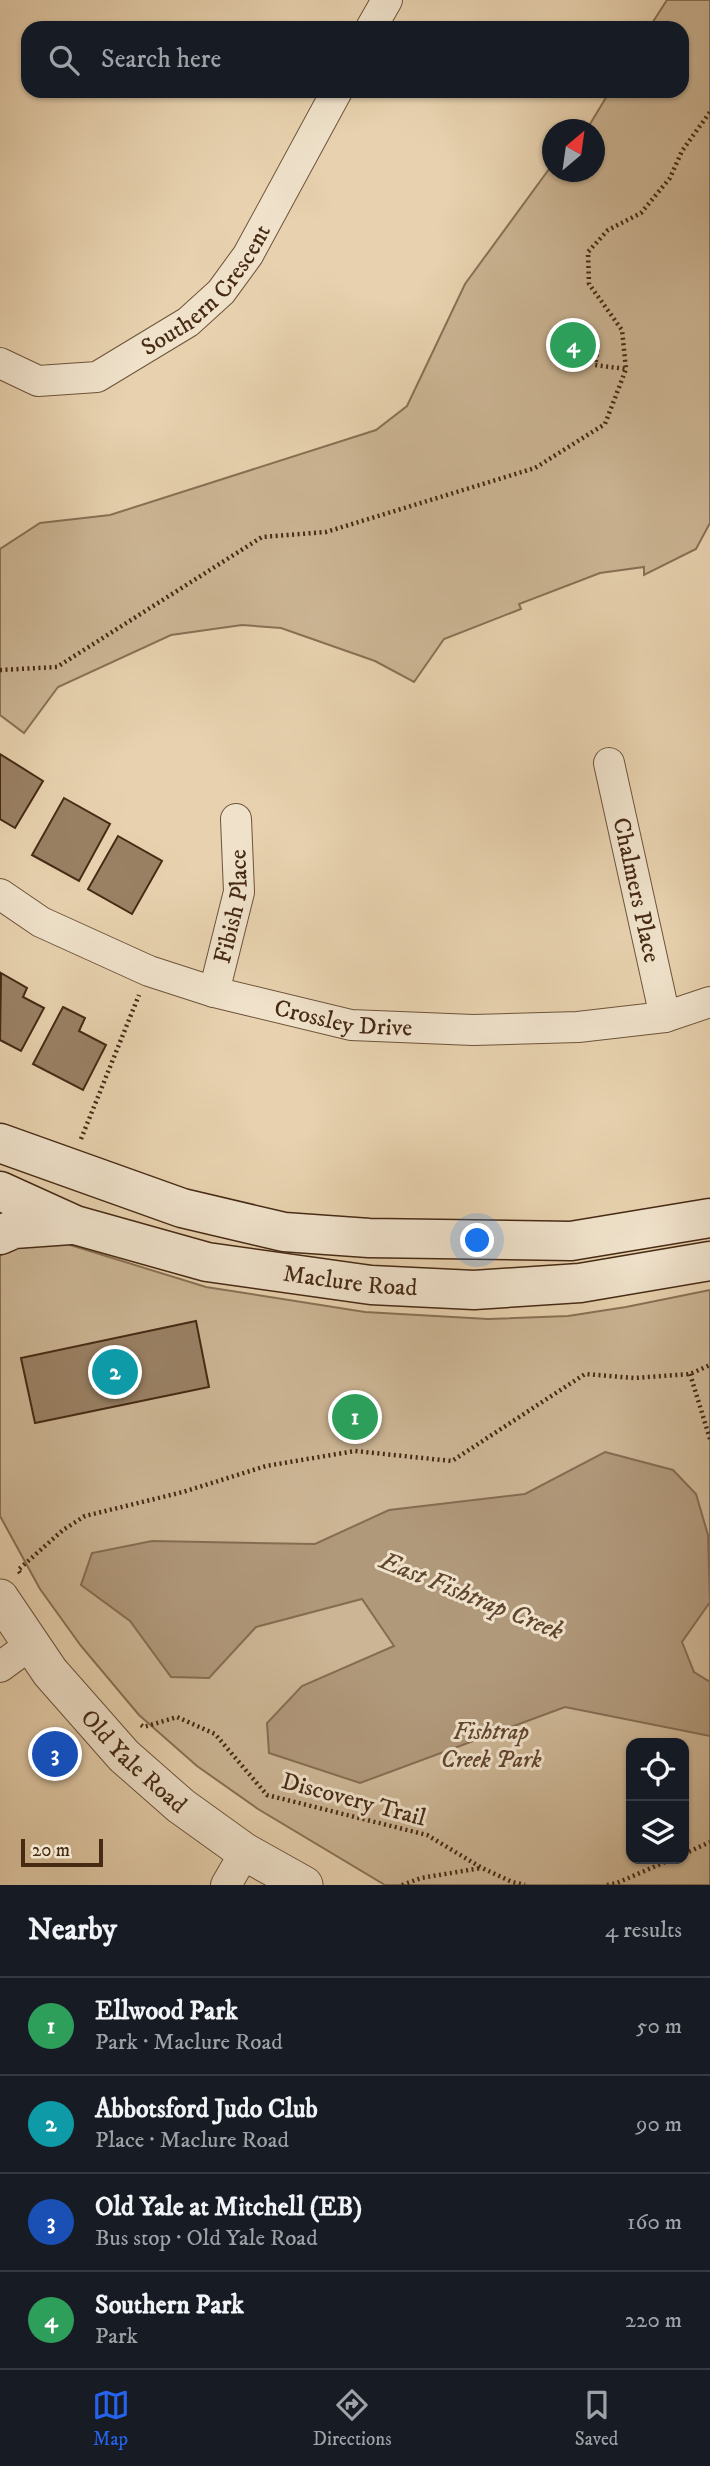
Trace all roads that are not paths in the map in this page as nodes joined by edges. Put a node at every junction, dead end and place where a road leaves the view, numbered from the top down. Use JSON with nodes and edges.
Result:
{"nodes":[{"id":1,"x":387,"y":0,"type":"edge"},
{"id":2,"x":375,"y":21,"type":"edge"},
{"id":3,"x":333,"y":98,"type":"edge"},
{"id":4,"x":0,"y":363,"type":"edge"},
{"id":5,"x":609,"y":763,"type":"dead end"},
{"id":6,"x":236,"y":819,"type":"dead end"},
{"id":7,"x":0,"y":894,"type":"edge"},
{"id":8,"x":214,"y":992,"type":"junction"},
{"id":9,"x":710,"y":1002,"type":"edge"},
{"id":10,"x":665,"y":1017,"type":"junction"},
{"id":11,"x":0,"y":1143,"type":"edge"},
{"id":12,"x":0,"y":1191,"type":"edge"},
{"id":13,"x":710,"y":1218,"type":"edge"},
{"id":14,"x":75,"y":1225,"type":"junction"},
{"id":15,"x":0,"y":1235,"type":"edge"},
{"id":16,"x":710,"y":1261,"type":"edge"},
{"id":17,"x":9,"y":1584,"type":"edge"},
{"id":18,"x":30,"y":1645,"type":"junction"},
{"id":19,"x":0,"y":1667,"type":"edge"},
{"id":20,"x":245,"y":1852,"type":"junction"},
{"id":21,"x":226,"y":1885,"type":"edge"},
{"id":22,"x":304,"y":1885,"type":"edge"}],
"edges":[{"from":1,"to":2,"type":"street"},
{"from":3,"to":4,"type":"street","name":"Southern Crescent"},
{"from":5,"to":10,"type":"street","name":"Chalmers Place"},
{"from":6,"to":8,"type":"street","name":"Fibish Place"},
{"from":7,"to":8,"type":"street","name":"Crossley Drive"},
{"from":8,"to":10,"type":"street","name":"Crossley Drive"},
{"from":9,"to":10,"type":"street","name":"Crossley Drive"},
{"from":11,"to":13,"type":"main road","name":"Maclure Road"},
{"from":12,"to":14,"type":"main road","name":"Maclure Road"},
{"from":14,"to":15,"type":"main road"},
{"from":14,"to":16,"type":"main road","name":"Maclure Road"},
{"from":17,"to":18,"type":"street","name":"Old Yale Road"},
{"from":18,"to":19,"type":"street"},
{"from":18,"to":20,"type":"street","name":"Old Yale Road"},
{"from":20,"to":21,"type":"street"},
{"from":20,"to":22,"type":"street","name":"Old Yale Road"}]}
